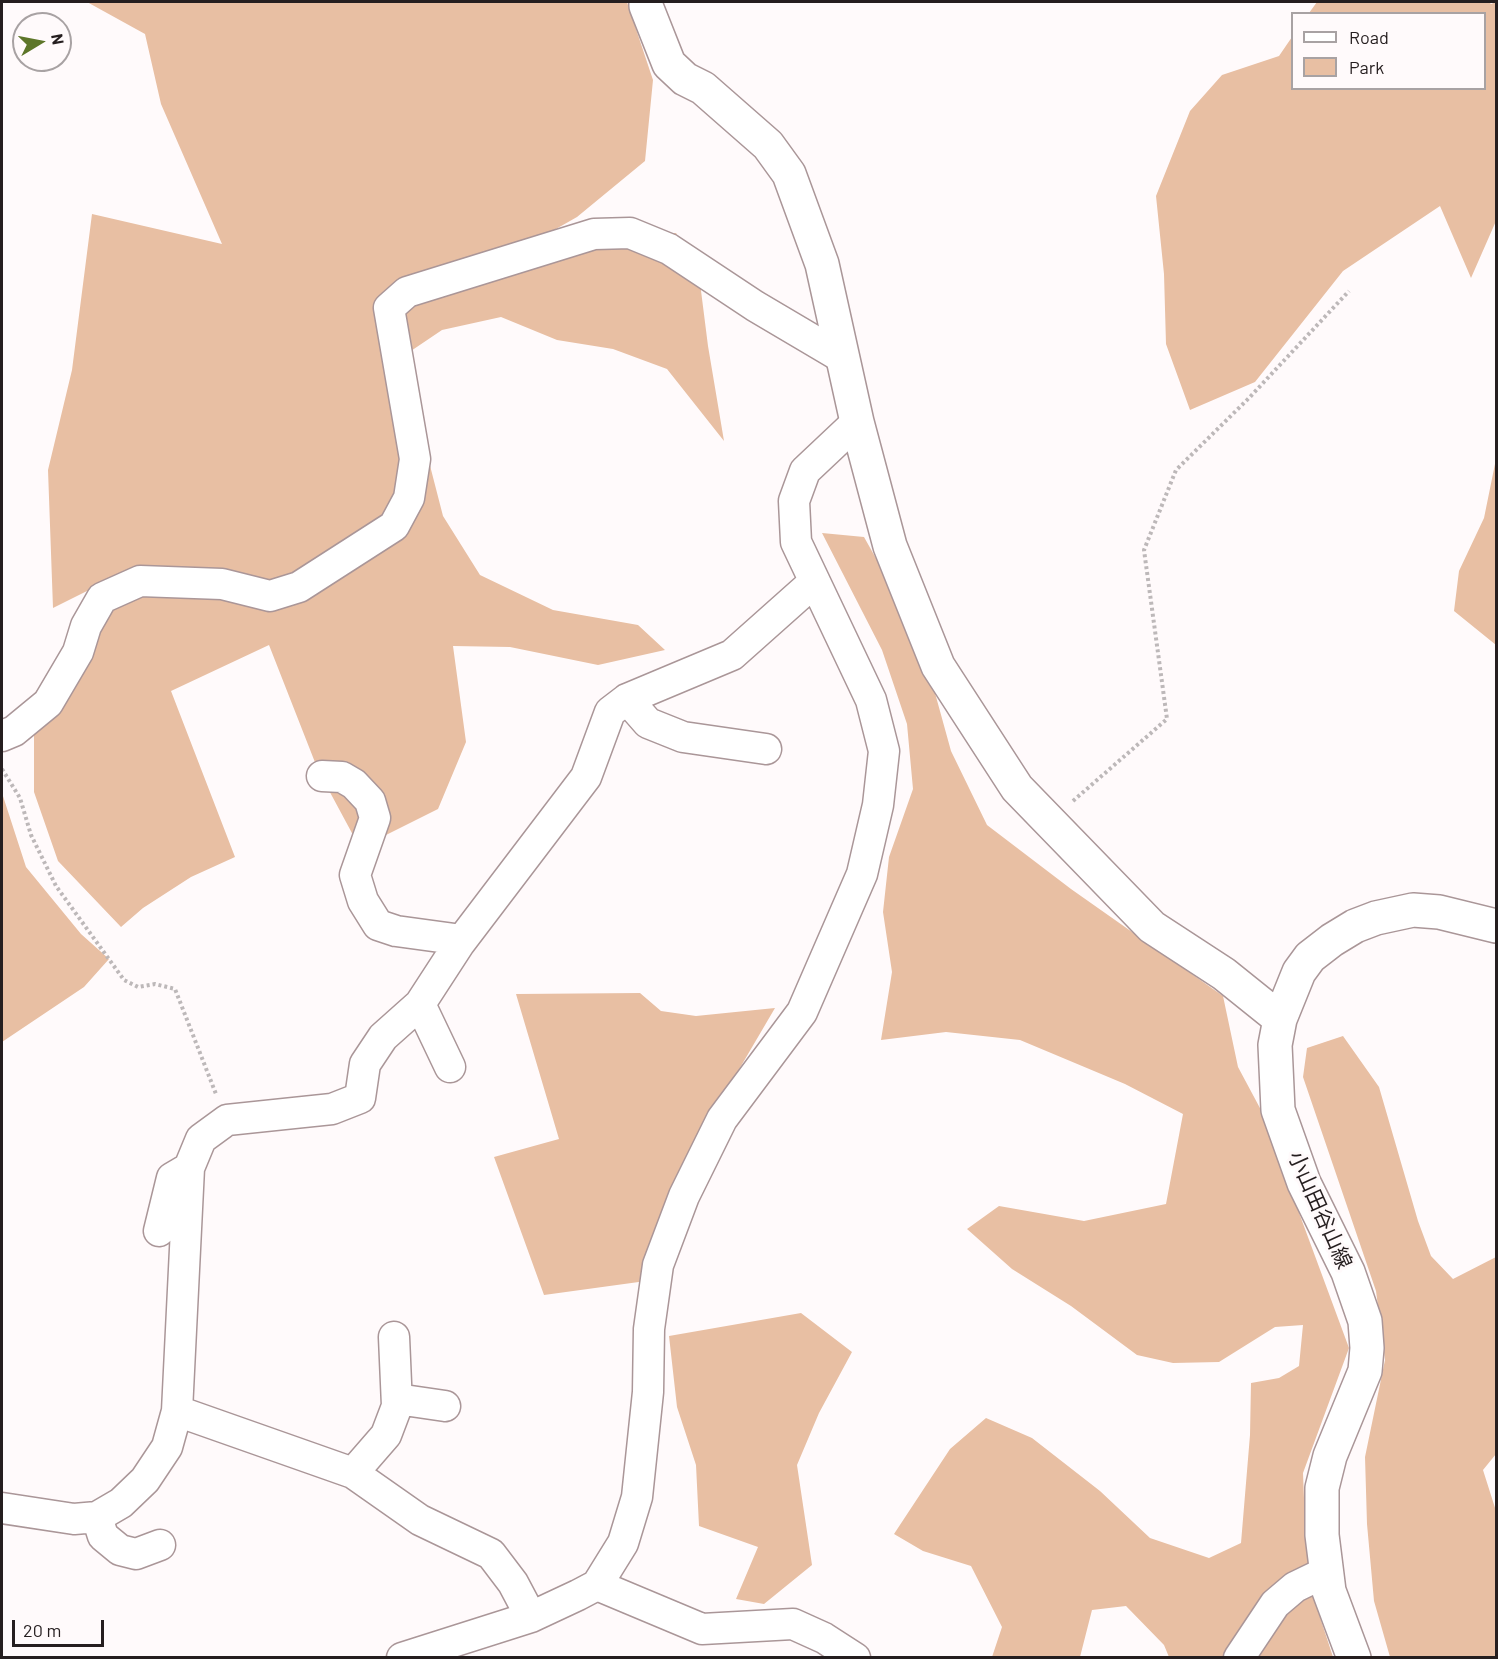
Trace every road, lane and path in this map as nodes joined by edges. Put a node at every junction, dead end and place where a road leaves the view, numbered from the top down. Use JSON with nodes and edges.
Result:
{"nodes":[{"id":1,"x":646,"y":2,"type":"edge"},
{"id":2,"x":1349,"y":291,"type":"dead end"},
{"id":3,"x":843,"y":358,"type":"junction"},
{"id":4,"x":857,"y":422,"type":"junction"},
{"id":5,"x":814,"y":582,"type":"junction"},
{"id":6,"x":627,"y":699,"type":"junction"},
{"id":7,"x":2,"y":736,"type":"edge"},
{"id":8,"x":766,"y":749,"type":"dead end"},
{"id":9,"x":2,"y":769,"type":"edge"},
{"id":10,"x":322,"y":776,"type":"dead end"},
{"id":11,"x":1050,"y":822,"type":"junction"},
{"id":12,"x":1497,"y":926,"type":"edge"},
{"id":13,"x":462,"y":940,"type":"junction"},
{"id":14,"x":420,"y":1004,"type":"junction"},
{"id":15,"x":1280,"y":1019,"type":"junction"},
{"id":16,"x":450,"y":1068,"type":"dead end"},
{"id":17,"x":227,"y":1120,"type":"junction"},
{"id":18,"x":189,"y":1168,"type":"junction"},
{"id":19,"x":159,"y":1231,"type":"dead end"},
{"id":20,"x":394,"y":1338,"type":"dead end"},
{"id":21,"x":397,"y":1399,"type":"junction"},
{"id":22,"x":445,"y":1406,"type":"dead end"},
{"id":23,"x":177,"y":1411,"type":"junction"},
{"id":24,"x":353,"y":1473,"type":"junction"},
{"id":25,"x":2,"y":1508,"type":"edge"},
{"id":26,"x":97,"y":1517,"type":"junction"},
{"id":27,"x":160,"y":1545,"type":"dead end"},
{"id":28,"x":1326,"y":1572,"type":"junction"},
{"id":29,"x":597,"y":1585,"type":"junction"},
{"id":30,"x":531,"y":1617,"type":"junction"},
{"id":31,"x":402,"y":1658,"type":"edge"},
{"id":32,"x":855,"y":1658,"type":"edge"},
{"id":33,"x":1239,"y":1658,"type":"edge"},
{"id":34,"x":1354,"y":1658,"type":"edge"}],
"edges":[{"from":1,"to":3,"type":"street"},
{"from":2,"to":11,"type":"path"},
{"from":3,"to":4,"type":"street"},
{"from":3,"to":7,"type":"street"},
{"from":4,"to":5,"type":"street"},
{"from":4,"to":11,"type":"street"},
{"from":5,"to":6,"type":"street"},
{"from":5,"to":29,"type":"street"},
{"from":6,"to":8,"type":"street"},
{"from":6,"to":13,"type":"street"},
{"from":9,"to":17,"type":"path"},
{"from":10,"to":13,"type":"street"},
{"from":11,"to":15,"type":"street"},
{"from":12,"to":15,"type":"street","name":"小山田谷山線"},
{"from":13,"to":14,"type":"street"},
{"from":14,"to":16,"type":"street"},
{"from":14,"to":17,"type":"street"},
{"from":15,"to":28,"type":"street","name":"小山田谷山線"},
{"from":17,"to":18,"type":"street"},
{"from":18,"to":19,"type":"street"},
{"from":18,"to":23,"type":"street"},
{"from":20,"to":21,"type":"street"},
{"from":21,"to":22,"type":"street"},
{"from":21,"to":24,"type":"street"},
{"from":23,"to":24,"type":"street"},
{"from":23,"to":26,"type":"street"},
{"from":24,"to":30,"type":"street"},
{"from":25,"to":26,"type":"street"},
{"from":26,"to":27,"type":"street"},
{"from":28,"to":33,"type":"street"},
{"from":28,"to":34,"type":"street","name":"小山田谷山線"},
{"from":29,"to":30,"type":"street"},
{"from":29,"to":32,"type":"street"},
{"from":30,"to":31,"type":"street"}]}
